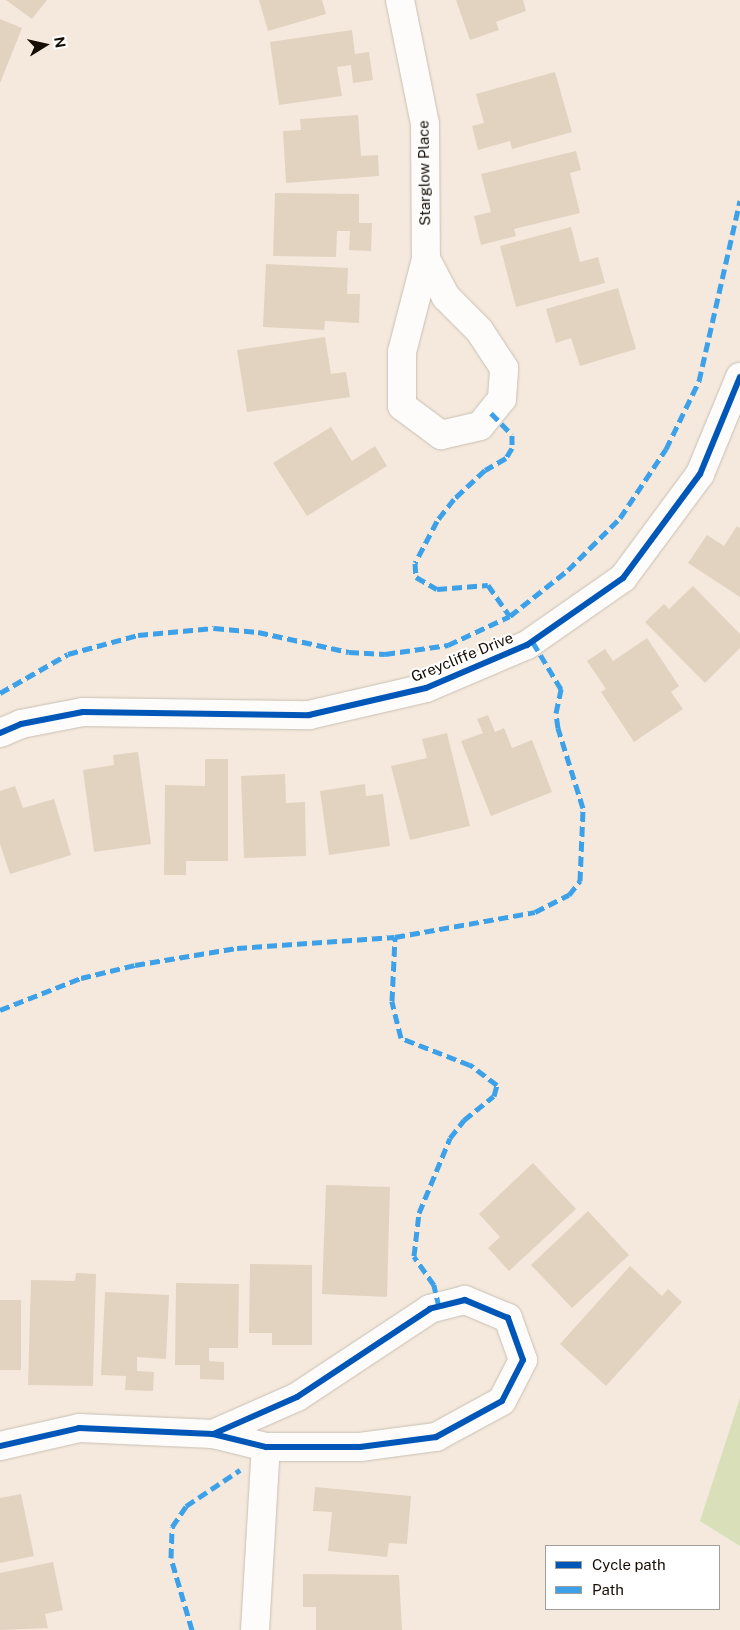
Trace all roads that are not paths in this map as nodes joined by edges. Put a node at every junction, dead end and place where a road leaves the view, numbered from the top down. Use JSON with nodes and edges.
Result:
{"nodes":[{"id":1,"x":400,"y":0,"type":"edge"},
{"id":2,"x":426,"y":259,"type":"junction"},
{"id":3,"x":740,"y":377,"type":"edge"},
{"id":4,"x":0,"y":732,"type":"edge"},
{"id":5,"x":213,"y":1434,"type":"junction"},
{"id":6,"x":0,"y":1446,"type":"edge"},
{"id":7,"x":266,"y":1447,"type":"junction"},
{"id":8,"x":255,"y":1630,"type":"edge"}],
"edges":[{"from":1,"to":2,"type":"street","name":"Starglow Place"},
{"from":2,"to":2,"type":"street","name":"Starglow Place"},
{"from":3,"to":4,"type":"street","name":"Greycliffe Drive"},
{"from":5,"to":6,"type":"street"},
{"from":5,"to":7,"type":"street"},
{"from":5,"to":7,"type":"street"},
{"from":7,"to":8,"type":"street"}]}
